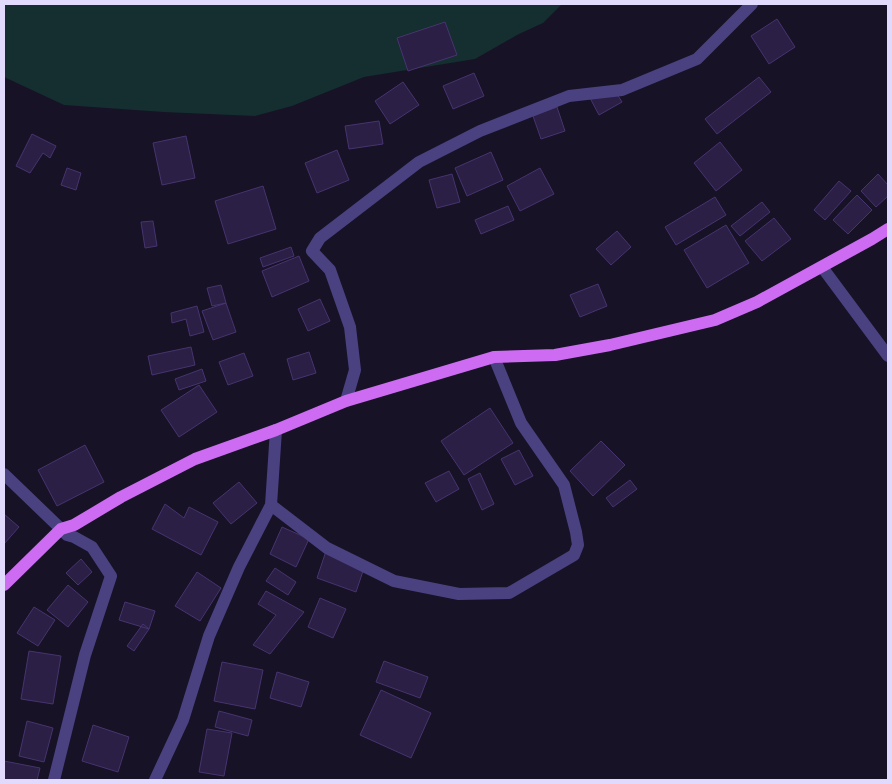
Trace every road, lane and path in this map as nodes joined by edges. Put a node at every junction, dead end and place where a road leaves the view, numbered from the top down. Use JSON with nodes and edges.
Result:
{"nodes":[{"id":1,"x":752,"y":4,"type":"edge"},
{"id":2,"x":888,"y":229,"type":"edge"},
{"id":3,"x":822,"y":267,"type":"junction"},
{"id":4,"x":888,"y":356,"type":"edge"},
{"id":5,"x":494,"y":357,"type":"junction"},
{"id":6,"x":346,"y":401,"type":"junction"},
{"id":7,"x":276,"y":430,"type":"junction"},
{"id":8,"x":4,"y":474,"type":"edge"},
{"id":9,"x":271,"y":505,"type":"junction"},
{"id":10,"x":62,"y":529,"type":"junction"},
{"id":11,"x":4,"y":585,"type":"edge"},
{"id":12,"x":54,"y":780,"type":"edge"},
{"id":13,"x":155,"y":780,"type":"edge"}],
"edges":[{"from":1,"to":6,"type":"street"},
{"from":2,"to":3,"type":"main road"},
{"from":3,"to":4,"type":"street"},
{"from":3,"to":5,"type":"main road"},
{"from":5,"to":6,"type":"main road"},
{"from":5,"to":9,"type":"street"},
{"from":6,"to":7,"type":"main road"},
{"from":7,"to":9,"type":"street"},
{"from":7,"to":10,"type":"main road"},
{"from":8,"to":10,"type":"street"},
{"from":9,"to":13,"type":"street"},
{"from":10,"to":11,"type":"main road"},
{"from":10,"to":12,"type":"street"}]}
